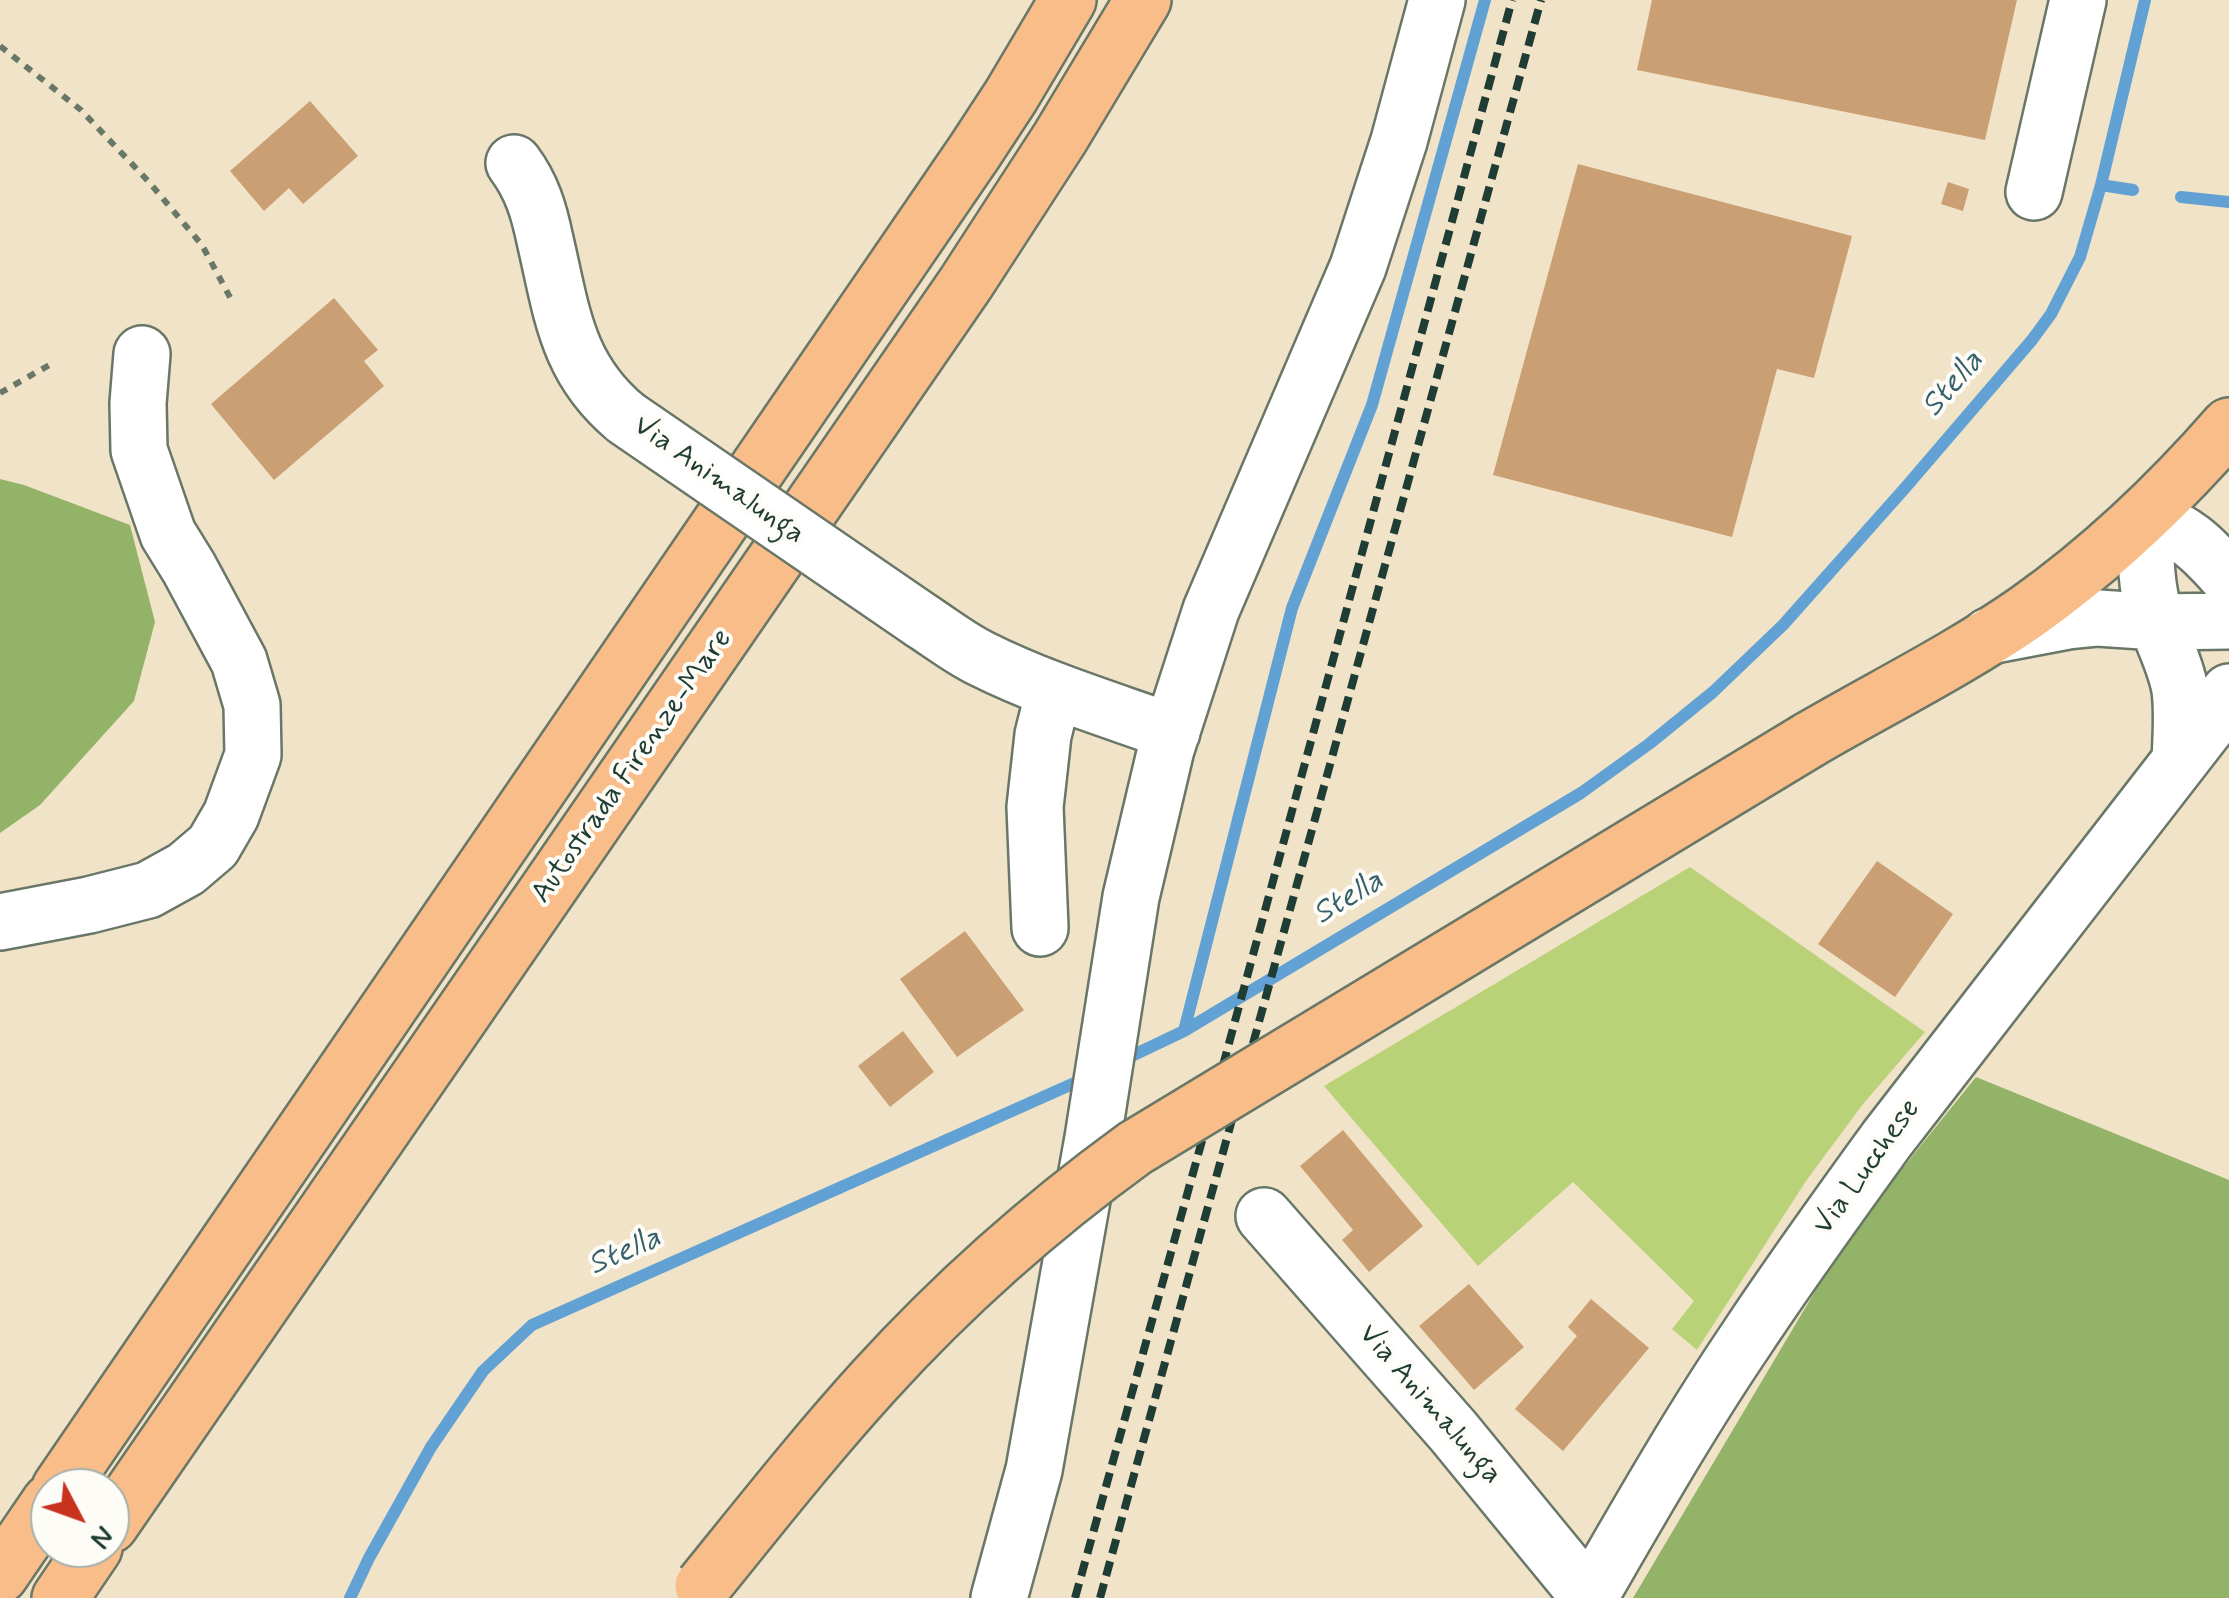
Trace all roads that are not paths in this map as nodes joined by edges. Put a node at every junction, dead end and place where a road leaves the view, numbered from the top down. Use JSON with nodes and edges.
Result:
{"nodes":[{"id":1,"x":1068,"y":0,"type":"edge"},
{"id":2,"x":1143,"y":0,"type":"edge"},
{"id":3,"x":1437,"y":0,"type":"edge"},
{"id":4,"x":2078,"y":0,"type":"edge"},
{"id":5,"x":514,"y":163,"type":"dead end"},
{"id":6,"x":2034,"y":192,"type":"dead end"},
{"id":7,"x":142,"y":354,"type":"dead end"},
{"id":8,"x":2229,"y":426,"type":"edge"},
{"id":9,"x":2146,"y":515,"type":"junction"},
{"id":10,"x":2229,"y":578,"type":"edge"},
{"id":11,"x":2229,"y":621,"type":"edge"},
{"id":12,"x":2156,"y":622,"type":"junction"},
{"id":13,"x":1989,"y":636,"type":"junction"},
{"id":14,"x":1054,"y":691,"type":"junction"},
{"id":15,"x":2229,"y":692,"type":"edge"},
{"id":16,"x":1172,"y":732,"type":"junction"},
{"id":17,"x":2180,"y":760,"type":"junction"},
{"id":18,"x":0,"y":922,"type":"edge"},
{"id":19,"x":1040,"y":928,"type":"dead end"},
{"id":20,"x":1264,"y":1216,"type":"dead end"},
{"id":21,"x":74,"y":1468,"type":"edge"},
{"id":22,"x":130,"y":1496,"type":"edge"},
{"id":23,"x":30,"y":1532,"type":"edge"},
{"id":24,"x":80,"y":1568,"type":"edge"},
{"id":25,"x":0,"y":1576,"type":"edge"},
{"id":26,"x":699,"y":1592,"type":"edge"},
{"id":27,"x":60,"y":1598,"type":"edge"},
{"id":28,"x":999,"y":1598,"type":"edge"},
{"id":29,"x":1590,"y":1598,"type":"edge"}],
"edges":[{"from":1,"to":21,"type":"main road"},
{"from":2,"to":22,"type":"main road","name":"Autostrada Firenze-Mare"},
{"from":3,"to":16,"type":"street"},
{"from":4,"to":6,"type":"street"},
{"from":5,"to":14,"type":"street","name":"Via Animalunga","bridge":true},
{"from":7,"to":18,"type":"street"},
{"from":8,"to":9,"type":"main road"},
{"from":9,"to":10,"type":"street"},
{"from":9,"to":12,"type":"street"},
{"from":9,"to":13,"type":"main road"},
{"from":11,"to":12,"type":"street"},
{"from":12,"to":13,"type":"street"},
{"from":12,"to":17,"type":"street"},
{"from":13,"to":26,"type":"main road","bridge":true},
{"from":14,"to":16,"type":"street","name":"Via Animalunga"},
{"from":14,"to":19,"type":"street"},
{"from":15,"to":17,"type":"street","name":"Via Lucchese"},
{"from":16,"to":28,"type":"street"},
{"from":17,"to":29,"type":"street","name":"Via Lucchese"},
{"from":20,"to":29,"type":"street","name":"Via Animalunga"},
{"from":23,"to":25,"type":"main road"},
{"from":24,"to":27,"type":"main road"}]}
